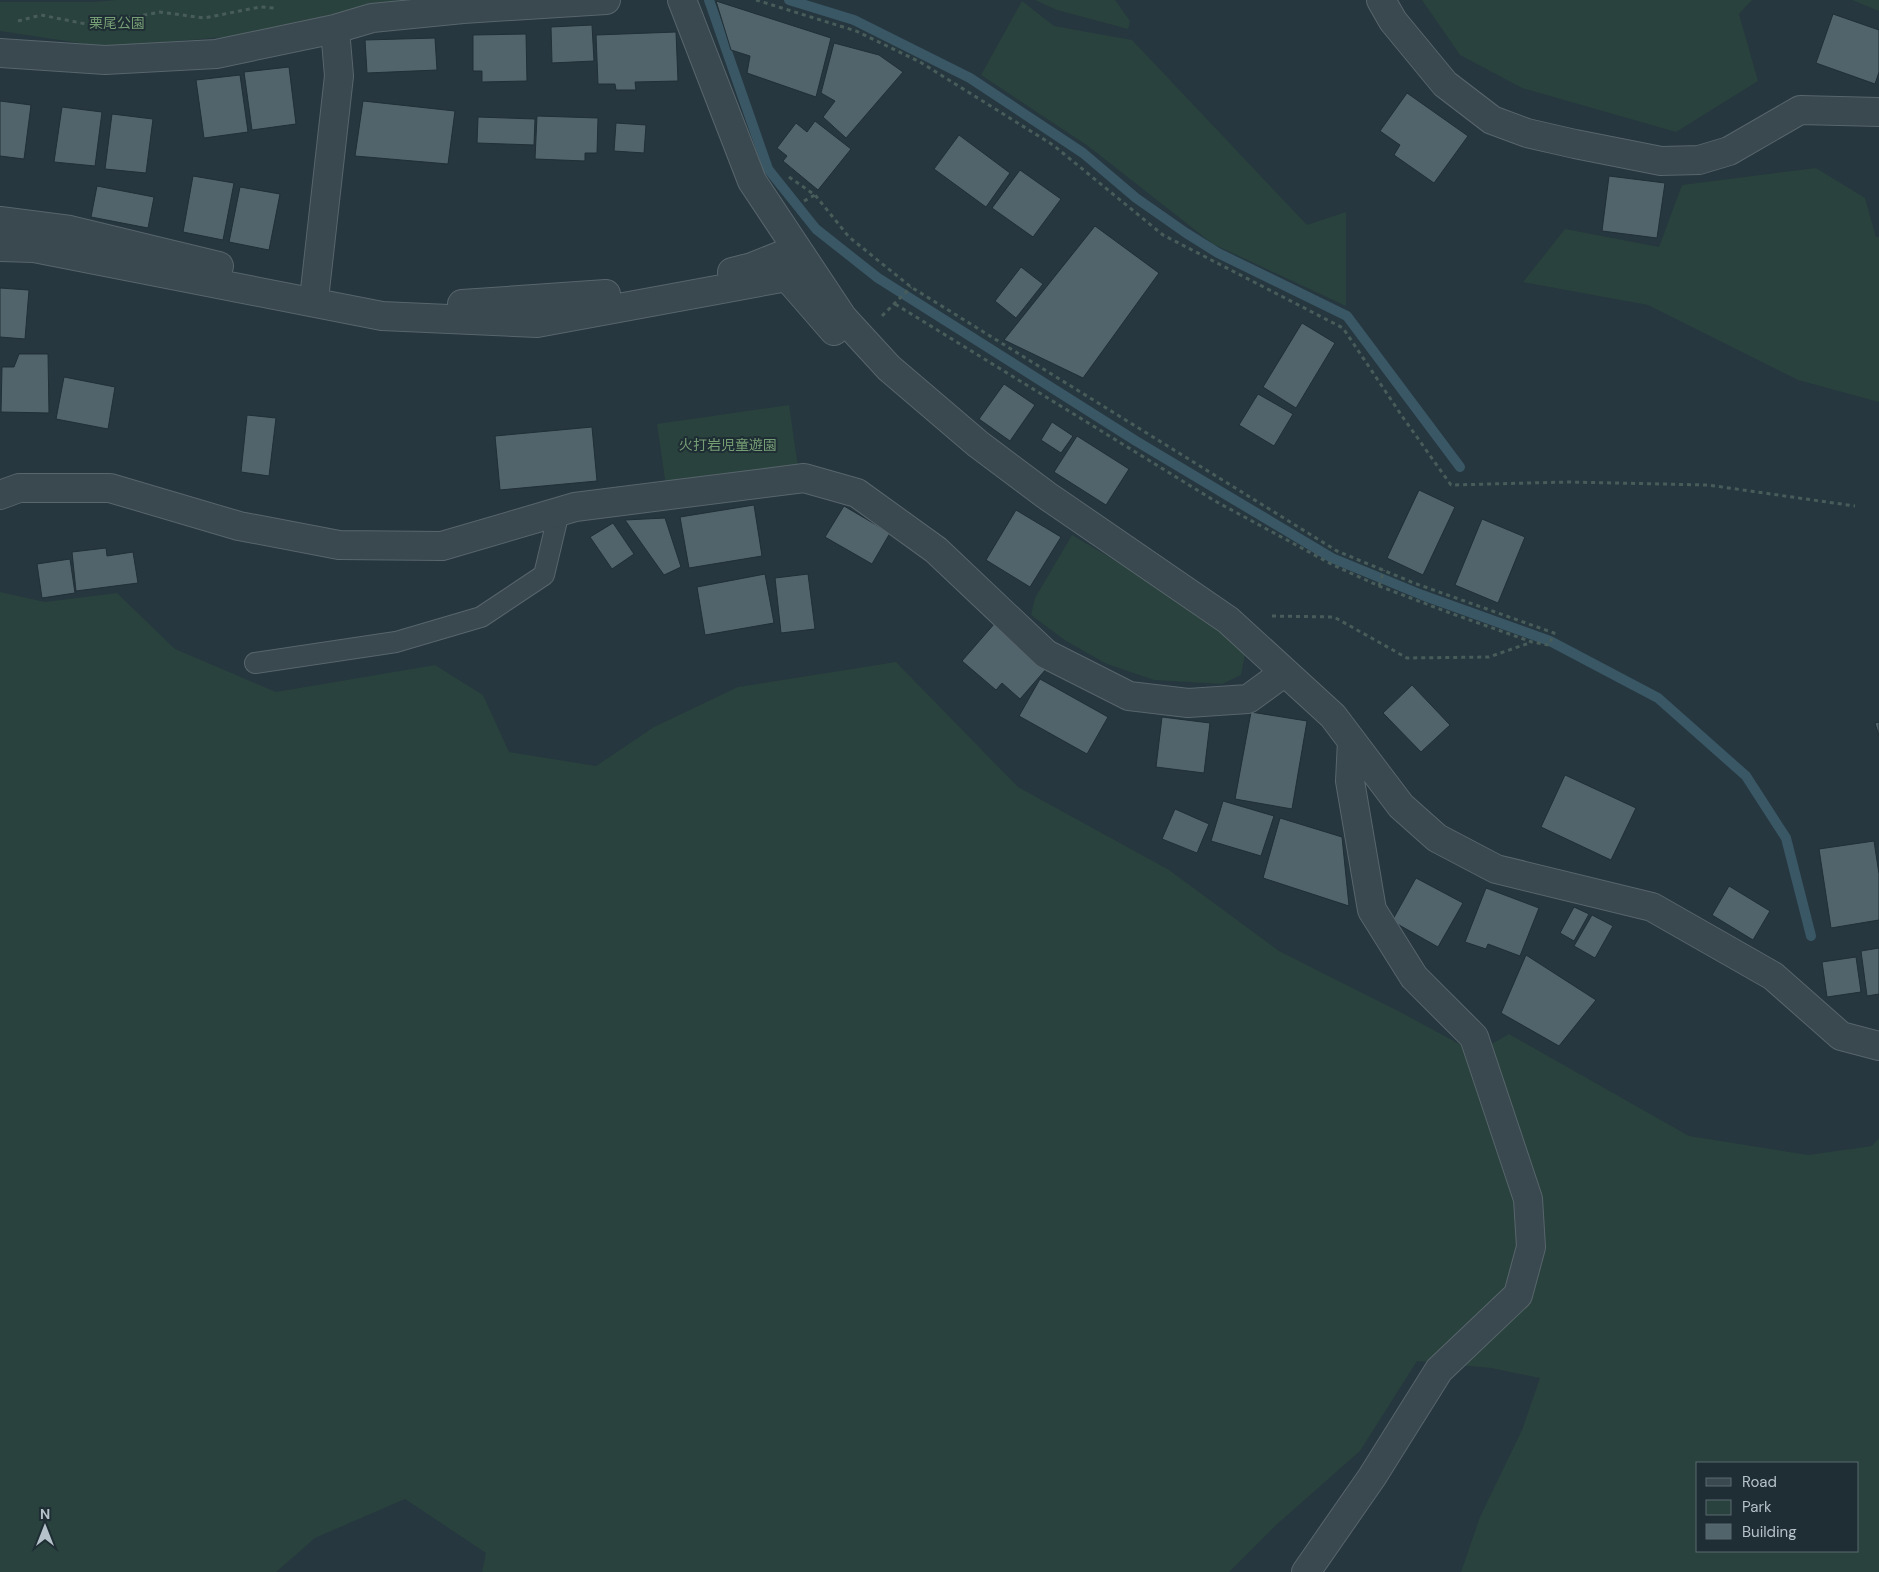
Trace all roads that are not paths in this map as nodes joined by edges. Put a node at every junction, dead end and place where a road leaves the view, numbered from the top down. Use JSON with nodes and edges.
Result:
{"nodes":[{"id":1,"x":606,"y":0,"type":"edge"},
{"id":2,"x":682,"y":0,"type":"edge"},
{"id":3,"x":1381,"y":0,"type":"edge"},
{"id":4,"x":335,"y":29,"type":"junction"},
{"id":5,"x":0,"y":53,"type":"edge"},
{"id":6,"x":1877,"y":116,"type":"edge"},
{"id":7,"x":0,"y":221,"type":"edge"},
{"id":8,"x":0,"y":247,"type":"edge"},
{"id":9,"x":797,"y":249,"type":"junction"},
{"id":10,"x":315,"y":290,"type":"junction"},
{"id":11,"x":853,"y":330,"type":"junction"},
{"id":12,"x":0,"y":495,"type":"edge"},
{"id":13,"x":559,"y":512,"type":"junction"},
{"id":14,"x":255,"y":663,"type":"dead end"},
{"id":15,"x":1285,"y":672,"type":"junction"},
{"id":16,"x":1352,"y":741,"type":"junction"},
{"id":17,"x":1879,"y":1046,"type":"edge"},
{"id":18,"x":1306,"y":1572,"type":"edge"}],
"edges":[{"from":1,"to":4,"type":"street"},
{"from":2,"to":9,"type":"street"},
{"from":3,"to":6,"type":"street"},
{"from":4,"to":5,"type":"street"},
{"from":4,"to":10,"type":"street"},
{"from":7,"to":10,"type":"street"},
{"from":8,"to":11,"type":"street"},
{"from":9,"to":10,"type":"street"},
{"from":9,"to":11,"type":"street"},
{"from":11,"to":15,"type":"street"},
{"from":12,"to":13,"type":"street"},
{"from":13,"to":14,"type":"lane"},
{"from":13,"to":15,"type":"street"},
{"from":15,"to":16,"type":"street"},
{"from":16,"to":17,"type":"street"},
{"from":16,"to":18,"type":"street"}]}
